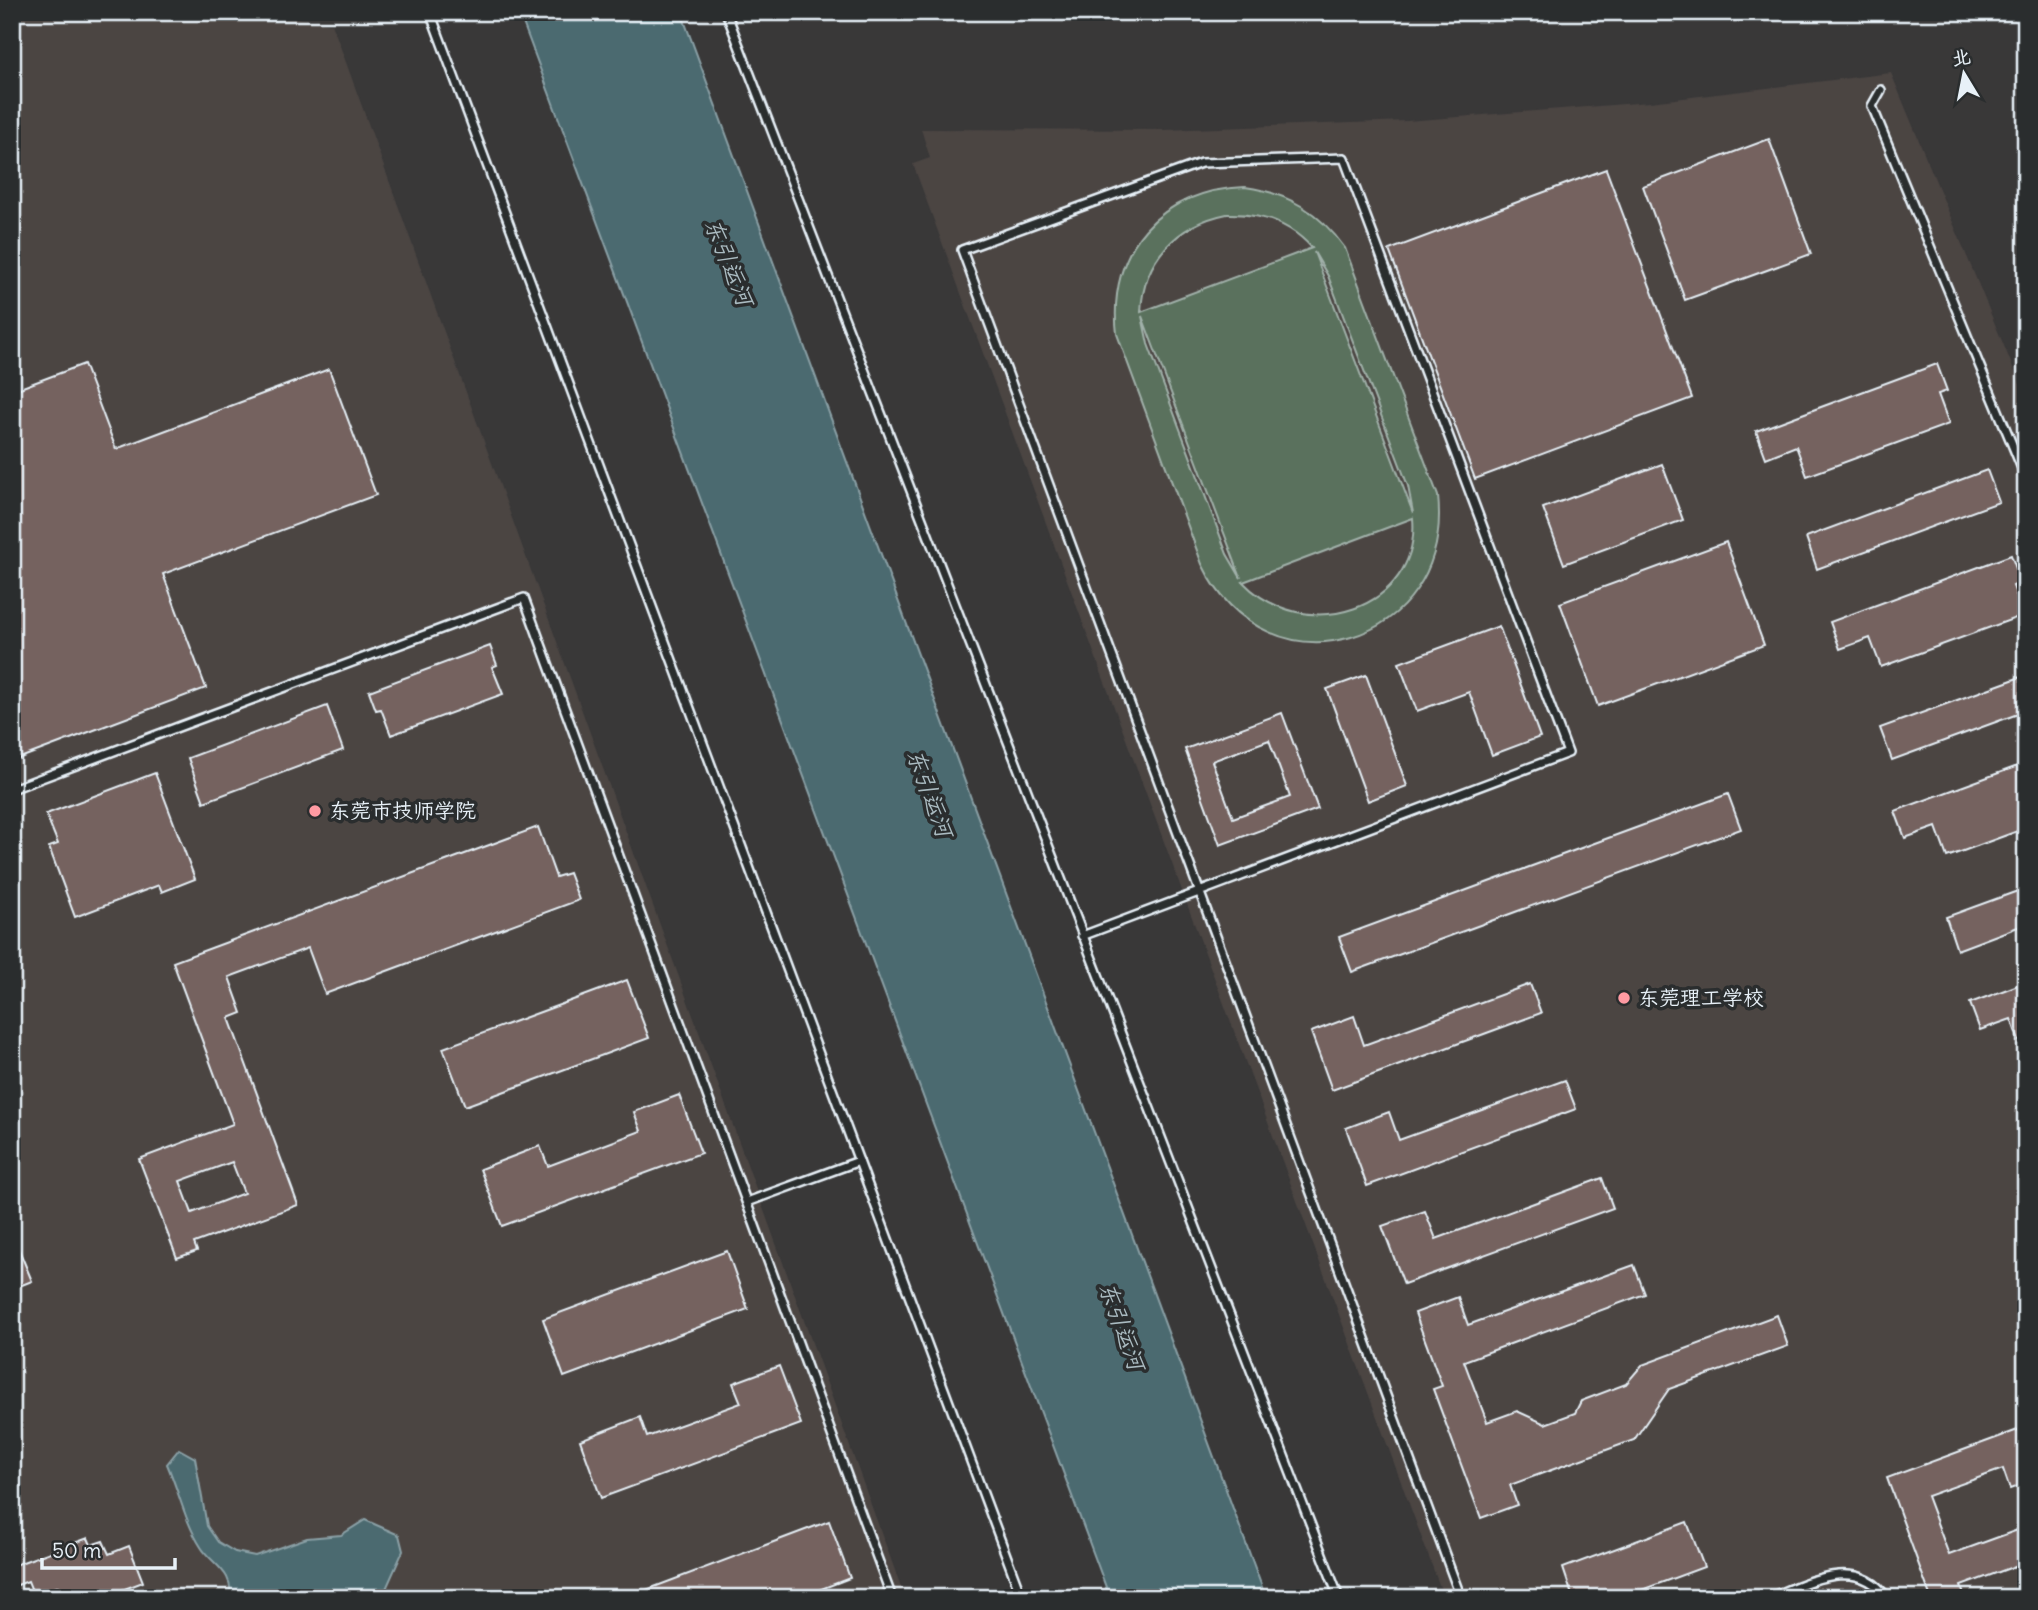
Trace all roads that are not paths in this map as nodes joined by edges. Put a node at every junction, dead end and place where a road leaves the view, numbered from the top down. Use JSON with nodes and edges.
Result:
{"nodes":[{"id":1,"x":430,"y":12,"type":"edge"},
{"id":2,"x":726,"y":12,"type":"edge"},
{"id":3,"x":1881,"y":90,"type":"dead end"},
{"id":4,"x":2026,"y":478,"type":"edge"},
{"id":5,"x":12,"y":789,"type":"edge"},
{"id":6,"x":1200,"y":891,"type":"junction"},
{"id":7,"x":1082,"y":936,"type":"junction"},
{"id":8,"x":859,"y":1161,"type":"junction"},
{"id":9,"x":747,"y":1202,"type":"junction"},
{"id":10,"x":892,"y":1598,"type":"edge"},
{"id":11,"x":1022,"y":1598,"type":"edge"},
{"id":12,"x":1339,"y":1598,"type":"edge"},
{"id":13,"x":1461,"y":1598,"type":"edge"},
{"id":14,"x":1768,"y":1598,"type":"edge"},
{"id":15,"x":1887,"y":1598,"type":"edge"}],
"edges":[{"from":1,"to":8,"type":"lane"},
{"from":2,"to":7,"type":"lane"},
{"from":3,"to":4,"type":"lane"},
{"from":5,"to":9,"type":"lane"},
{"from":6,"to":6,"type":"lane"},
{"from":6,"to":7,"type":"lane"},
{"from":6,"to":13,"type":"lane"},
{"from":7,"to":12,"type":"lane"},
{"from":8,"to":9,"type":"lane"},
{"from":8,"to":11,"type":"lane"},
{"from":9,"to":10,"type":"lane"},
{"from":14,"to":15,"type":"lane"}]}
